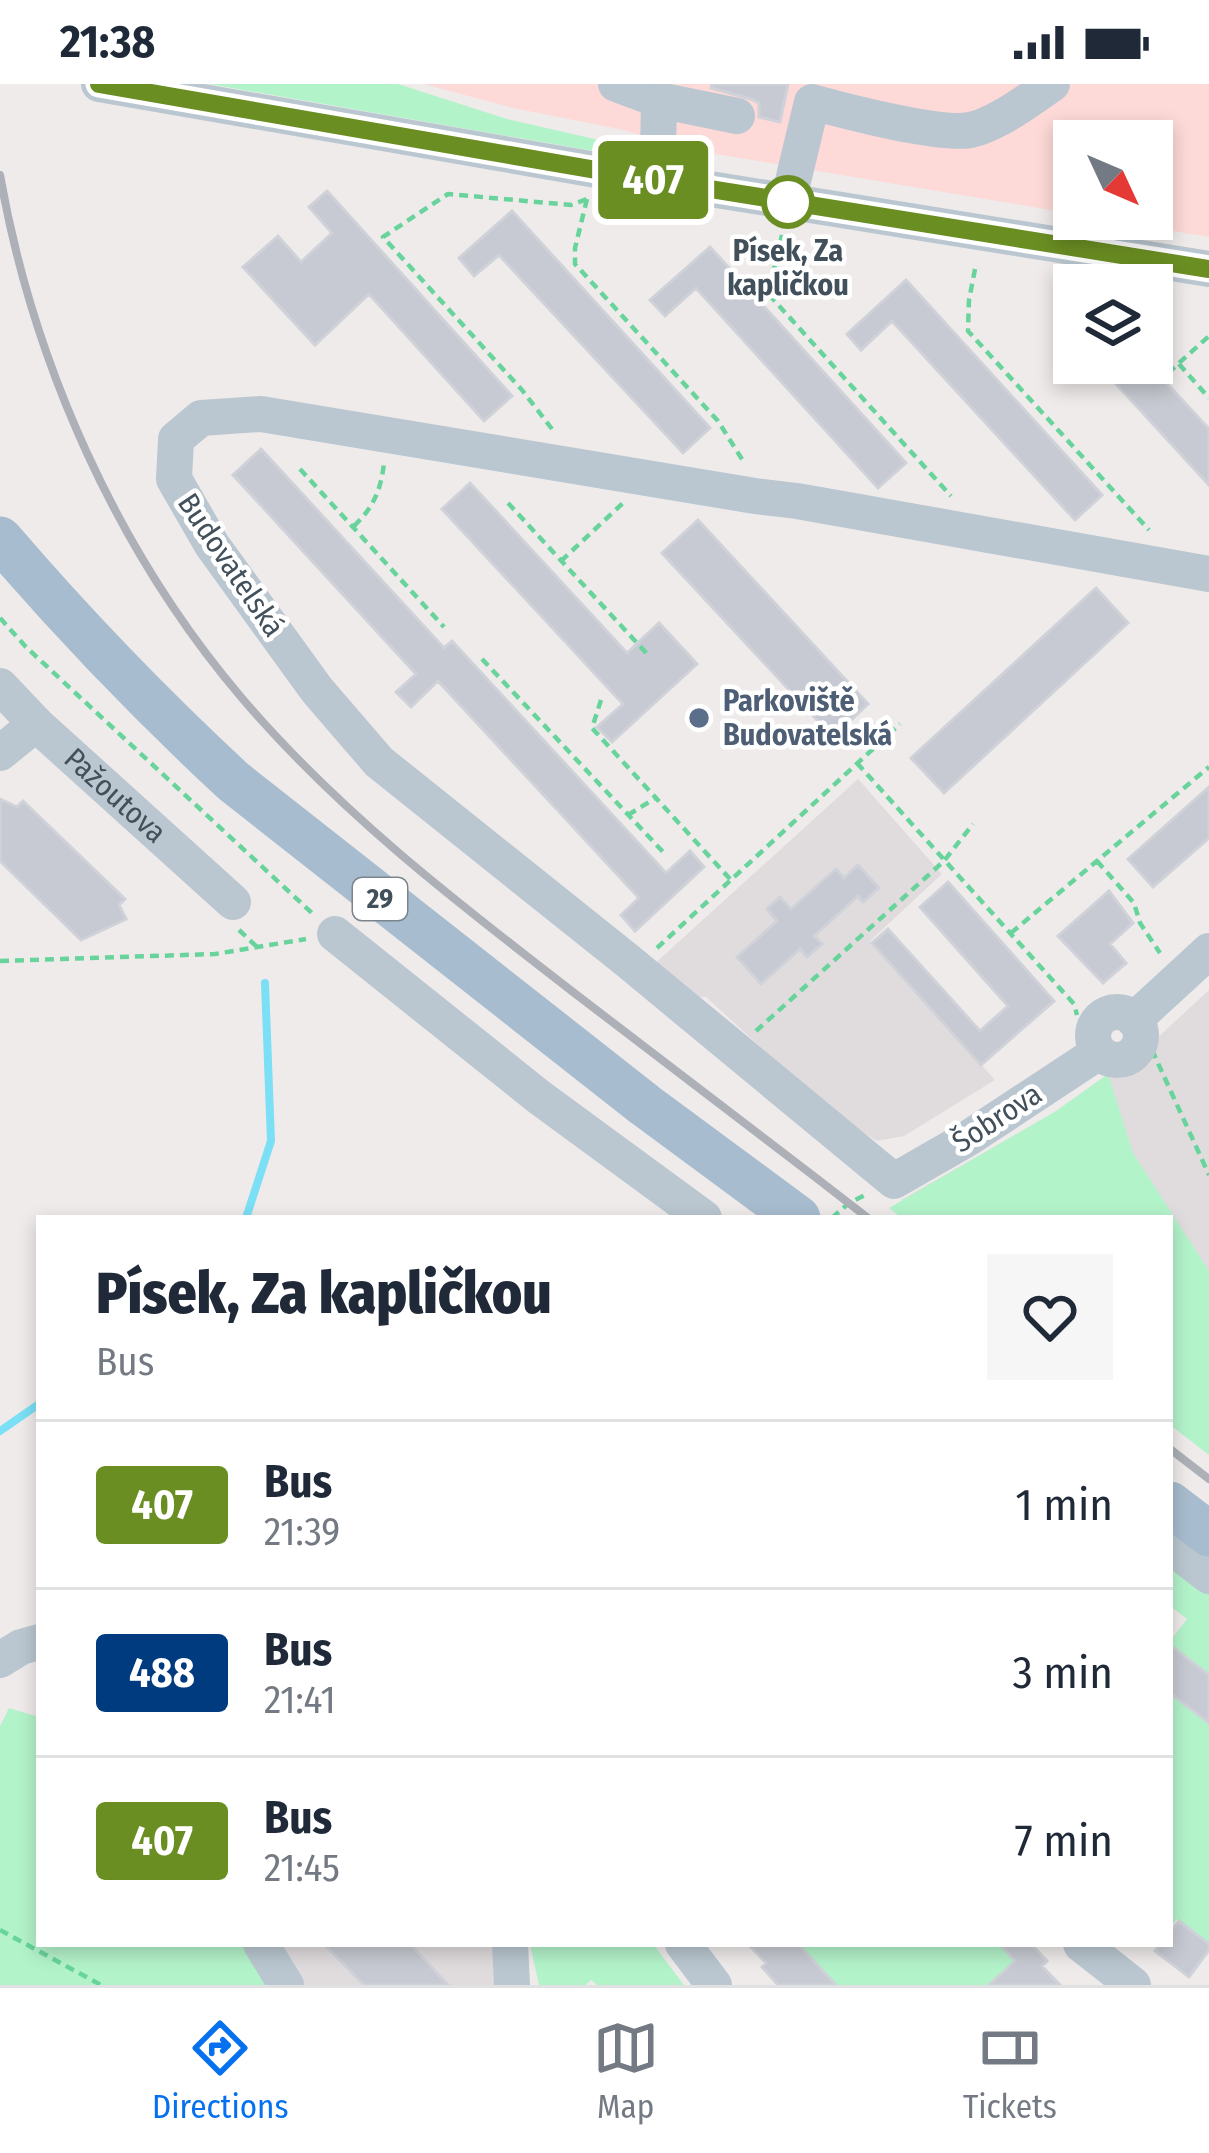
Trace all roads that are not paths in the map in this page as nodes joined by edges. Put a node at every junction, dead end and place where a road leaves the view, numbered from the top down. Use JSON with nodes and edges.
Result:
{"nodes":[{"id":1,"x":99,"y":84,"type":"edge"},
{"id":2,"x":616,"y":84,"type":"edge"},
{"id":3,"x":1052,"y":84,"type":"edge"},
{"id":4,"x":820,"y":90,"type":"edge"},
{"id":5,"x":658,"y":100,"type":"junction"},
{"id":6,"x":737,"y":116,"type":"dead end"},
{"id":7,"x":658,"y":154,"type":"dead end"},
{"id":8,"x":785,"y":218,"type":"junction"},
{"id":9,"x":1209,"y":269,"type":"edge"},
{"id":10,"x":0,"y":539,"type":"edge"},
{"id":11,"x":1197,"y":572,"type":"edge"},
{"id":12,"x":0,"y":686,"type":"edge"},
{"id":13,"x":37,"y":724,"type":"junction"},
{"id":14,"x":0,"y":753,"type":"edge"},
{"id":15,"x":233,"y":902,"type":"dead end"},
{"id":16,"x":335,"y":934,"type":"road end"},
{"id":17,"x":1209,"y":951,"type":"edge"},
{"id":18,"x":894,"y":1181,"type":"joint"},
{"id":19,"x":700,"y":1215,"type":"edge"},
{"id":20,"x":794,"y":1215,"type":"edge"},
{"id":21,"x":1173,"y":1506,"type":"edge"},
{"id":22,"x":1209,"y":1534,"type":"edge"},
{"id":23,"x":1173,"y":1548,"type":"edge"},
{"id":24,"x":1209,"y":1576,"type":"edge"},
{"id":25,"x":36,"y":1643,"type":"edge"},
{"id":26,"x":0,"y":1660,"type":"edge"},
{"id":27,"x":263,"y":1947,"type":"edge"},
{"id":28,"x":510,"y":1947,"type":"edge"},
{"id":29,"x":685,"y":1947,"type":"edge"},
{"id":30,"x":1085,"y":1947,"type":"edge"},
{"id":31,"x":286,"y":1985,"type":"edge"},
{"id":32,"x":512,"y":1985,"type":"edge"},
{"id":33,"x":714,"y":1985,"type":"edge"},
{"id":34,"x":1133,"y":1985,"type":"edge"}],
"edges":[{"from":1,"to":8,"type":"street"},
{"from":2,"to":5,"type":"street"},
{"from":3,"to":4,"type":"street"},
{"from":4,"to":8,"type":"street"},
{"from":5,"to":6,"type":"street"},
{"from":5,"to":7,"type":"street"},
{"from":8,"to":9,"type":"street"},
{"from":10,"to":20,"type":"main road","number":"29"},
{"from":11,"to":18,"type":"street","name":"Budovatelská"},
{"from":12,"to":13,"type":"street","name":"Pažoutova"},
{"from":13,"to":14,"type":"street"},
{"from":13,"to":15,"type":"street","name":"Pažoutova"},
{"from":16,"to":19,"type":"street"},
{"from":17,"to":18,"type":"street","name":"Šobrova"},
{"from":21,"to":22,"type":"main road"},
{"from":23,"to":24,"type":"street"},
{"from":25,"to":26,"type":"street"},
{"from":27,"to":31,"type":"street"},
{"from":28,"to":32,"type":"street"},
{"from":29,"to":33,"type":"street"},
{"from":30,"to":34,"type":"street"}]}
